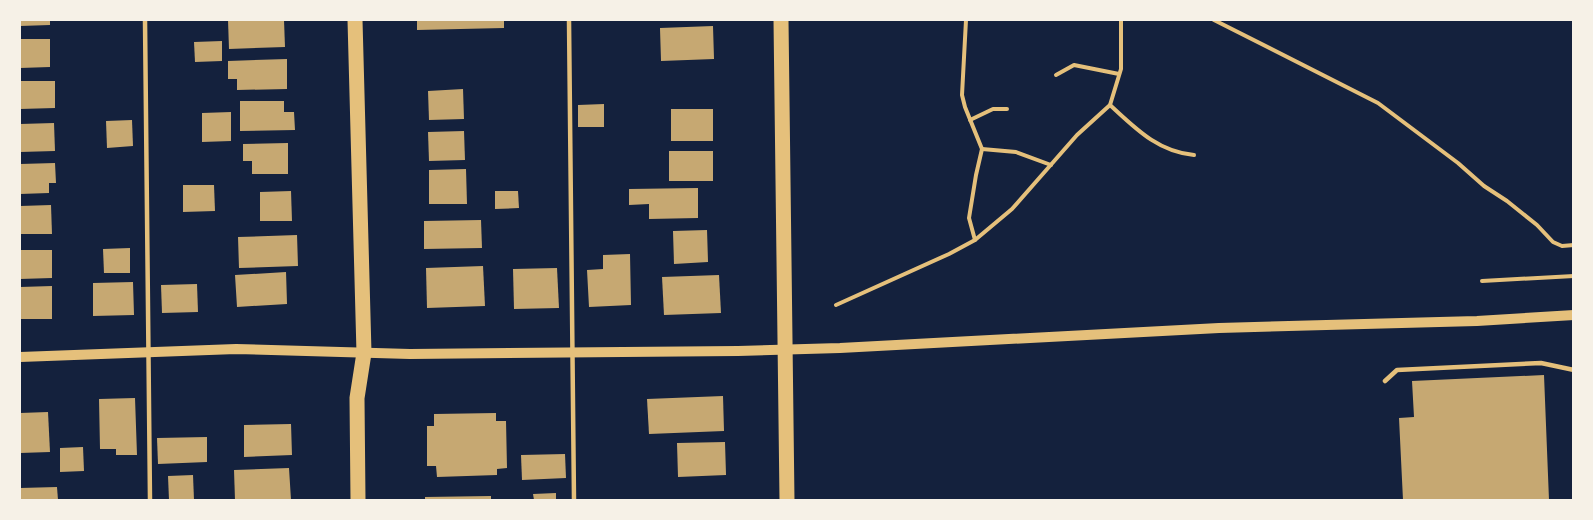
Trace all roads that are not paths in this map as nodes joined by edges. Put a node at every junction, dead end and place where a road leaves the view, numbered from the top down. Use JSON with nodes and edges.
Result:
{"nodes":[{"id":1,"x":145,"y":20,"type":"edge"},
{"id":2,"x":355,"y":20,"type":"edge"},
{"id":3,"x":569,"y":20,"type":"edge"},
{"id":4,"x":781,"y":20,"type":"edge"},
{"id":5,"x":1574,"y":315,"type":"edge"},
{"id":6,"x":786,"y":349,"type":"junction"},
{"id":7,"x":147,"y":351,"type":"junction"},
{"id":8,"x":364,"y":353,"type":"junction"},
{"id":9,"x":573,"y":353,"type":"junction"},
{"id":10,"x":20,"y":357,"type":"edge"},
{"id":11,"x":1574,"y":370,"type":"edge"},
{"id":12,"x":1385,"y":381,"type":"dead end"},
{"id":13,"x":150,"y":501,"type":"edge"},
{"id":14,"x":358,"y":501,"type":"edge"},
{"id":15,"x":574,"y":501,"type":"edge"},
{"id":16,"x":787,"y":501,"type":"edge"}],
"edges":[{"from":1,"to":7,"type":"lane"},
{"from":2,"to":8,"type":"main road"},
{"from":3,"to":9,"type":"lane"},
{"from":4,"to":6,"type":"main road"},
{"from":5,"to":6,"type":"street"},
{"from":6,"to":9,"type":"street"},
{"from":6,"to":16,"type":"main road"},
{"from":7,"to":8,"type":"street"},
{"from":7,"to":10,"type":"street"},
{"from":7,"to":13,"type":"lane"},
{"from":8,"to":9,"type":"street"},
{"from":8,"to":14,"type":"main road"},
{"from":9,"to":15,"type":"lane"},
{"from":11,"to":12,"type":"lane"}]}
